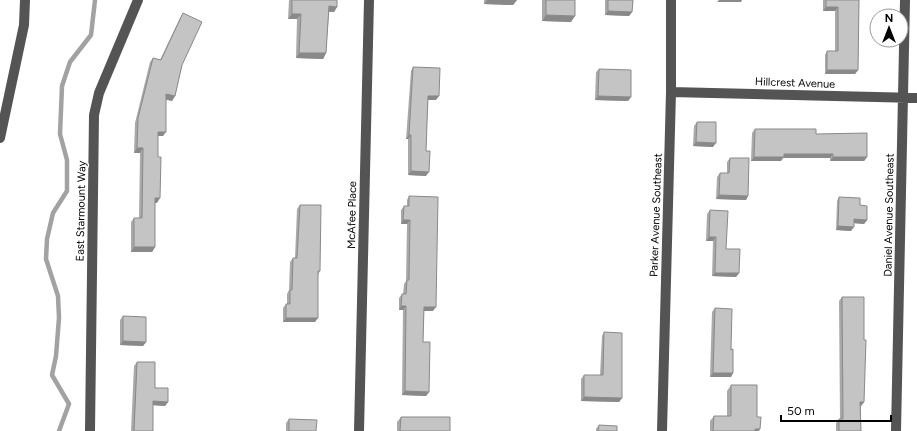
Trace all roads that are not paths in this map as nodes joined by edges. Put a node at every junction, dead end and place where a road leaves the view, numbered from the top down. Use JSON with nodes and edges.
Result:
{"nodes":[{"id":1,"x":25,"y":0,"type":"edge"},
{"id":2,"x":138,"y":0,"type":"edge"},
{"id":3,"x":369,"y":0,"type":"edge"},
{"id":4,"x":671,"y":0,"type":"edge"},
{"id":5,"x":905,"y":0,"type":"edge"},
{"id":6,"x":671,"y":92,"type":"junction"},
{"id":7,"x":903,"y":98,"type":"junction"},
{"id":8,"x":917,"y":98,"type":"edge"},
{"id":9,"x":0,"y":138,"type":"edge"},
{"id":10,"x":90,"y":431,"type":"edge"},
{"id":11,"x":359,"y":431,"type":"edge"},
{"id":12,"x":662,"y":431,"type":"edge"},
{"id":13,"x":896,"y":431,"type":"edge"}],
"edges":[{"from":1,"to":9,"type":"street"},
{"from":2,"to":10,"type":"street","name":"East Starmount Way"},
{"from":3,"to":11,"type":"street","name":"McAfee Place"},
{"from":4,"to":6,"type":"street","name":"Parker Avenue Southeast"},
{"from":5,"to":7,"type":"street","name":"Daniel Avenue Southeast"},
{"from":6,"to":7,"type":"street","name":"Hillcrest Avenue"},
{"from":6,"to":12,"type":"street","name":"Parker Avenue Southeast"},
{"from":7,"to":8,"type":"street","name":"Hillcrest Avenue"},
{"from":7,"to":13,"type":"street","name":"Daniel Avenue Southeast"}]}
